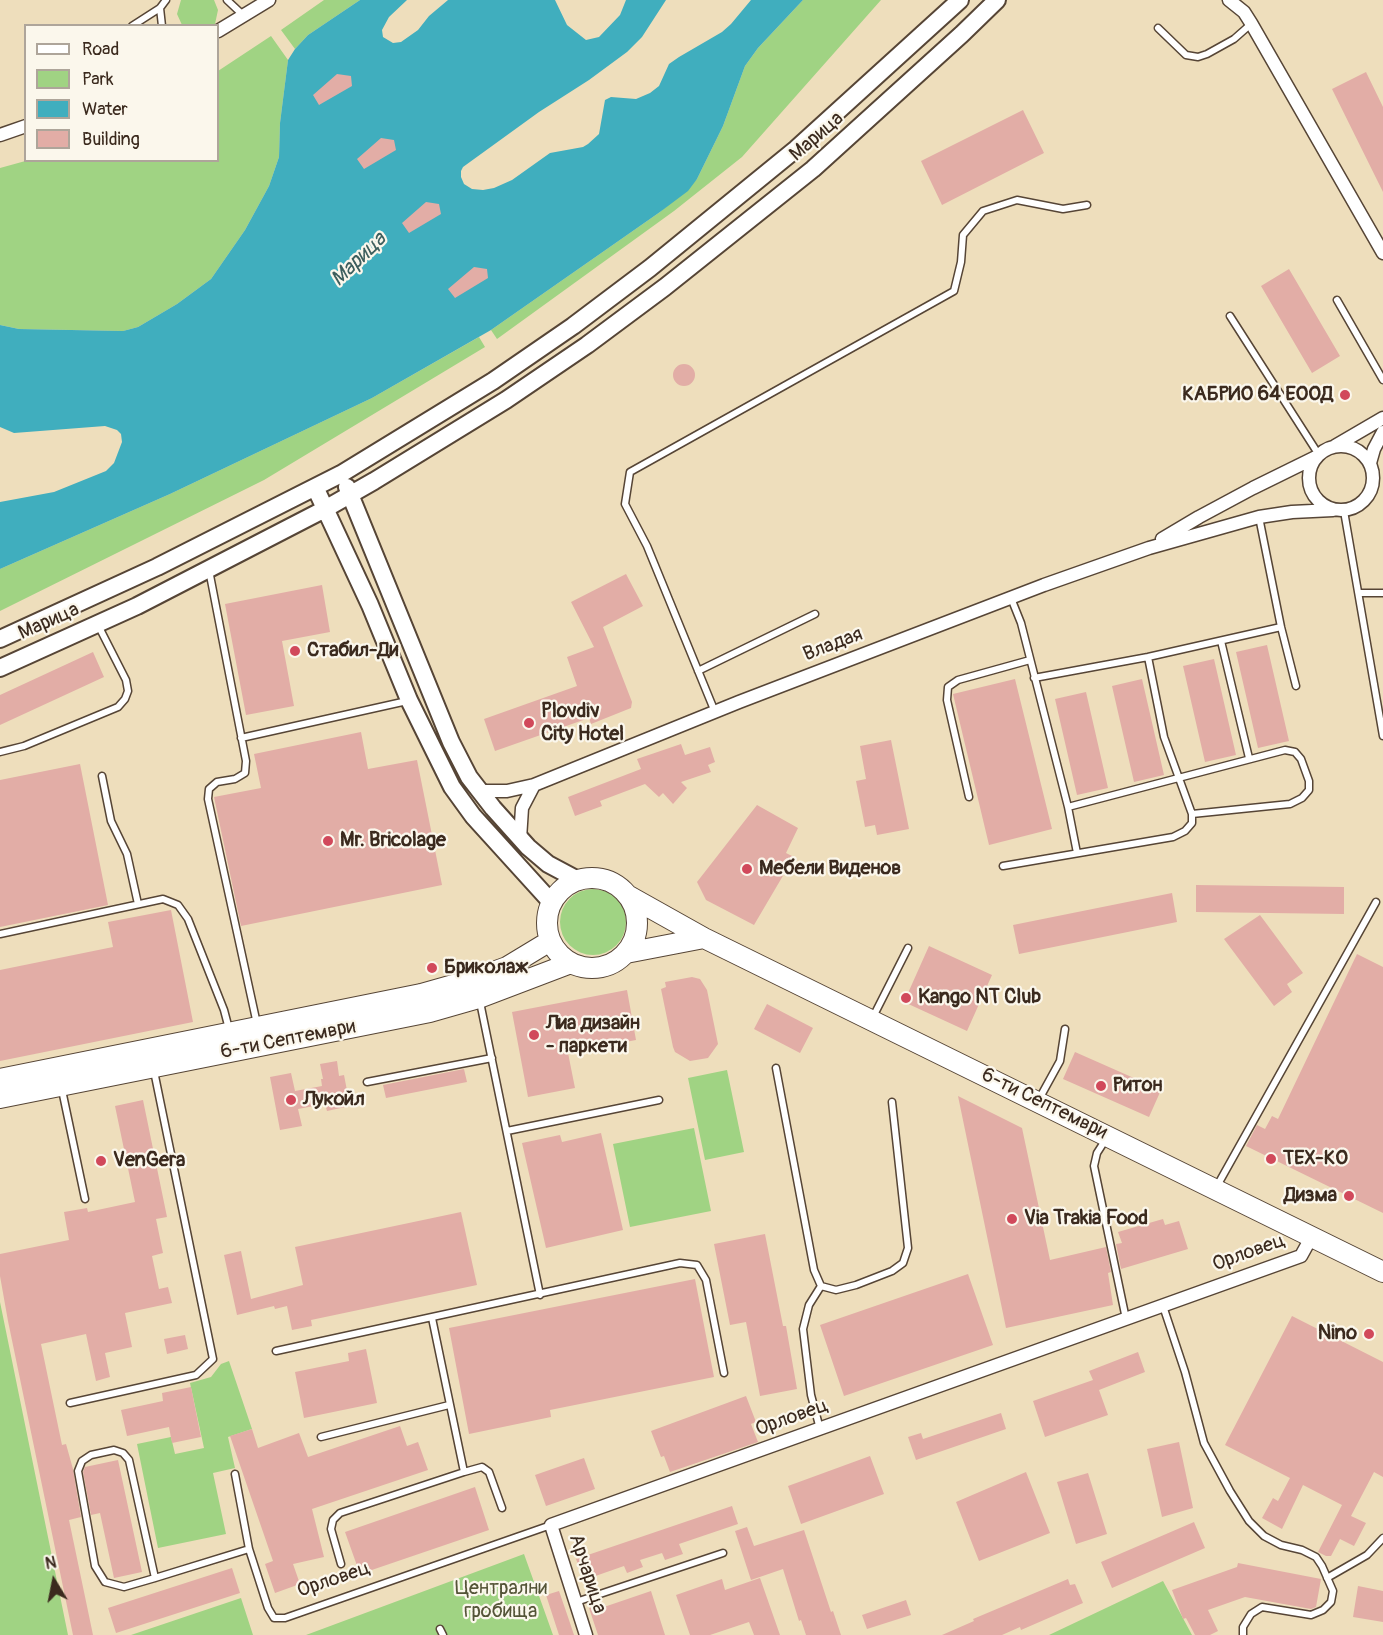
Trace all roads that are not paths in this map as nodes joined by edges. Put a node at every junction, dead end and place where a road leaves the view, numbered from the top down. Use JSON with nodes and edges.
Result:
{"nodes":[{"id":1,"x":166,"y":0,"type":"edge"},
{"id":2,"x":227,"y":0,"type":"edge"},
{"id":3,"x":269,"y":0,"type":"edge"},
{"id":4,"x":960,"y":0,"type":"edge"},
{"id":5,"x":997,"y":0,"type":"edge"},
{"id":6,"x":1229,"y":0,"type":"edge"},
{"id":7,"x":160,"y":8,"type":"junction"},
{"id":8,"x":243,"y":15,"type":"junction"},
{"id":9,"x":1251,"y":23,"type":"junction"},
{"id":10,"x":135,"y":24,"type":"edge"},
{"id":11,"x":162,"y":24,"type":"edge"},
{"id":12,"x":1158,"y":28,"type":"dead end"},
{"id":13,"x":219,"y":30,"type":"edge"},
{"id":14,"x":24,"y":127,"type":"edge"},
{"id":15,"x":0,"y":135,"type":"edge"},
{"id":16,"x":1088,"y":205,"type":"dead end"},
{"id":17,"x":1383,"y":253,"type":"edge"},
{"id":18,"x":1337,"y":300,"type":"dead end"},
{"id":19,"x":1230,"y":316,"type":"dead end"},
{"id":20,"x":1383,"y":380,"type":"edge"},
{"id":21,"x":1383,"y":418,"type":"edge"},
{"id":22,"x":1383,"y":432,"type":"edge"},
{"id":23,"x":1335,"y":446,"type":"junction"},
{"id":24,"x":1318,"y":456,"type":"junction"},
{"id":25,"x":1370,"y":463,"type":"junction"},
{"id":26,"x":341,"y":474,"type":"junction"},
{"id":27,"x":315,"y":487,"type":"junction"},
{"id":28,"x":1383,"y":492,"type":"edge"},
{"id":29,"x":1370,"y":494,"type":"junction"},
{"id":30,"x":350,"y":495,"type":"junction"},
{"id":31,"x":325,"y":509,"type":"junction"},
{"id":32,"x":1339,"y":510,"type":"junction"},
{"id":33,"x":1259,"y":517,"type":"junction"},
{"id":34,"x":1149,"y":548,"type":"junction"},
{"id":35,"x":209,"y":569,"type":"junction"},
{"id":36,"x":1359,"y":593,"type":"junction"},
{"id":37,"x":1383,"y":593,"type":"edge"},
{"id":38,"x":1011,"y":598,"type":"junction"},
{"id":39,"x":815,"y":614,"type":"dead end"},
{"id":40,"x":98,"y":624,"type":"junction"},
{"id":41,"x":1281,"y":627,"type":"junction"},
{"id":42,"x":0,"y":639,"type":"edge"},
{"id":43,"x":1221,"y":641,"type":"junction"},
{"id":44,"x":1148,"y":657,"type":"junction"},
{"id":45,"x":1030,"y":660,"type":"junction"},
{"id":46,"x":0,"y":668,"type":"edge"},
{"id":47,"x":698,"y":671,"type":"junction"},
{"id":48,"x":1034,"y":678,"type":"junction"},
{"id":49,"x":1296,"y":686,"type":"dead end"},
{"id":50,"x":409,"y":700,"type":"junction"},
{"id":51,"x":715,"y":712,"type":"junction"},
{"id":52,"x":1383,"y":736,"type":"edge"},
{"id":53,"x":241,"y":738,"type":"junction"},
{"id":54,"x":0,"y":752,"type":"edge"},
{"id":55,"x":1249,"y":758,"type":"junction"},
{"id":56,"x":102,"y":776,"type":"dead end"},
{"id":57,"x":1179,"y":778,"type":"junction"},
{"id":58,"x":534,"y":784,"type":"junction"},
{"id":59,"x":480,"y":791,"type":"junction"},
{"id":60,"x":969,"y":797,"type":"dead end"},
{"id":61,"x":1068,"y":807,"type":"junction"},
{"id":62,"x":1192,"y":814,"type":"junction"},
{"id":63,"x":520,"y":839,"type":"junction"},
{"id":64,"x":1077,"y":853,"type":"junction"},
{"id":65,"x":1003,"y":866,"type":"dead end"},
{"id":66,"x":578,"y":880,"type":"junction"},
{"id":67,"x":628,"y":897,"type":"junction"},
{"id":68,"x":1376,"y":902,"type":"dead end"},
{"id":69,"x":552,"y":903,"type":"junction"},
{"id":70,"x":138,"y":904,"type":"junction"},
{"id":71,"x":0,"y":934,"type":"edge"},
{"id":72,"x":704,"y":938,"type":"junction"},
{"id":73,"x":550,"y":941,"type":"junction"},
{"id":74,"x":908,"y":948,"type":"dead end"},
{"id":75,"x":626,"y":953,"type":"junction"},
{"id":76,"x":571,"y":963,"type":"junction"},
{"id":77,"x":479,"y":998,"type":"junction"},
{"id":78,"x":871,"y":1020,"type":"junction"},
{"id":79,"x":257,"y":1028,"type":"junction"},
{"id":80,"x":1065,"y":1029,"type":"dead end"},
{"id":81,"x":230,"y":1033,"type":"junction"},
{"id":82,"x":492,"y":1058,"type":"junction"},
{"id":83,"x":154,"y":1068,"type":"junction"},
{"id":84,"x":776,"y":1068,"type":"dead end"},
{"id":85,"x":0,"y":1079,"type":"edge"},
{"id":86,"x":367,"y":1082,"type":"dead end"},
{"id":87,"x":61,"y":1086,"type":"junction"},
{"id":88,"x":0,"y":1098,"type":"edge"},
{"id":89,"x":659,"y":1100,"type":"dead end"},
{"id":90,"x":1038,"y":1101,"type":"junction"},
{"id":91,"x":892,"y":1102,"type":"dead end"},
{"id":92,"x":507,"y":1131,"type":"junction"},
{"id":93,"x":1108,"y":1136,"type":"junction"},
{"id":94,"x":1216,"y":1189,"type":"junction"},
{"id":95,"x":85,"y":1199,"type":"dead end"},
{"id":96,"x":1312,"y":1236,"type":"junction"},
{"id":97,"x":1383,"y":1272,"type":"edge"},
{"id":98,"x":821,"y":1286,"type":"junction"},
{"id":99,"x":540,"y":1295,"type":"junction"},
{"id":100,"x":1162,"y":1306,"type":"junction"},
{"id":101,"x":432,"y":1318,"type":"junction"},
{"id":102,"x":1126,"y":1319,"type":"junction"},
{"id":103,"x":276,"y":1351,"type":"dead end"},
{"id":104,"x":724,"y":1373,"type":"dead end"},
{"id":105,"x":70,"y":1403,"type":"dead end"},
{"id":106,"x":449,"y":1405,"type":"junction"},
{"id":107,"x":819,"y":1429,"type":"junction"},
{"id":108,"x":321,"y":1437,"type":"dead end"},
{"id":109,"x":464,"y":1472,"type":"junction"},
{"id":110,"x":235,"y":1474,"type":"dead end"},
{"id":111,"x":502,"y":1508,"type":"dead end"},
{"id":112,"x":551,"y":1525,"type":"junction"},
{"id":113,"x":1383,"y":1538,"type":"edge"},
{"id":114,"x":249,"y":1549,"type":"junction"},
{"id":115,"x":723,"y":1553,"type":"dead end"},
{"id":116,"x":341,"y":1564,"type":"dead end"},
{"id":117,"x":155,"y":1578,"type":"junction"},
{"id":118,"x":1327,"y":1578,"type":"junction"},
{"id":119,"x":575,"y":1602,"type":"junction"},
{"id":120,"x":586,"y":1635,"type":"edge"},
{"id":121,"x":1243,"y":1635,"type":"edge"}],
"edges":[{"from":1,"to":7,"type":"lane"},
{"from":2,"to":8,"type":"lane"},
{"from":3,"to":8,"type":"street"},
{"from":4,"to":26,"type":"street","name":"Марица"},
{"from":5,"to":30,"type":"street","name":"Марица"},
{"from":6,"to":9,"type":"street"},
{"from":7,"to":10,"type":"lane"},
{"from":7,"to":11,"type":"lane"},
{"from":8,"to":13,"type":"street"},
{"from":9,"to":12,"type":"lane"},
{"from":9,"to":17,"type":"street"},
{"from":14,"to":15,"type":"street"},
{"from":16,"to":47,"type":"lane"},
{"from":18,"to":20,"type":"lane"},
{"from":19,"to":24,"type":"lane"},
{"from":21,"to":23,"type":"street","name":"Владая"},
{"from":22,"to":25,"type":"street"},
{"from":23,"to":24,"type":"street","name":"Владая"},
{"from":23,"to":25,"type":"street"},
{"from":24,"to":32,"type":"street"},
{"from":24,"to":34,"type":"street","name":"Владая"},
{"from":25,"to":29,"type":"street"},
{"from":26,"to":27,"type":"street","name":"Марица"},
{"from":26,"to":30,"type":"street"},
{"from":27,"to":31,"type":"street"},
{"from":27,"to":42,"type":"street","name":"Марица"},
{"from":28,"to":29,"type":"street"},
{"from":29,"to":32,"type":"street","name":"Владая"},
{"from":30,"to":31,"type":"street","name":"Марица"},
{"from":30,"to":59,"type":"street"},
{"from":31,"to":35,"type":"street","name":"Марица"},
{"from":31,"to":50,"type":"street"},
{"from":32,"to":33,"type":"street","name":"Владая"},
{"from":32,"to":36,"type":"lane"},
{"from":33,"to":34,"type":"street","name":"Владая"},
{"from":33,"to":41,"type":"lane"},
{"from":34,"to":38,"type":"street","name":"Владая"},
{"from":35,"to":40,"type":"street","name":"Марица"},
{"from":35,"to":53,"type":"lane"},
{"from":36,"to":37,"type":"lane"},
{"from":36,"to":52,"type":"lane"},
{"from":38,"to":45,"type":"lane"},
{"from":38,"to":51,"type":"street","name":"Владая"},
{"from":39,"to":47,"type":"lane"},
{"from":40,"to":46,"type":"street","name":"Марица"},
{"from":40,"to":54,"type":"lane"},
{"from":41,"to":43,"type":"lane"},
{"from":41,"to":49,"type":"lane"},
{"from":43,"to":44,"type":"lane"},
{"from":43,"to":55,"type":"lane"},
{"from":44,"to":48,"type":"lane"},
{"from":44,"to":57,"type":"lane"},
{"from":45,"to":48,"type":"lane"},
{"from":45,"to":60,"type":"lane"},
{"from":47,"to":51,"type":"lane"},
{"from":48,"to":61,"type":"lane"},
{"from":50,"to":53,"type":"lane"},
{"from":50,"to":69,"type":"street"},
{"from":51,"to":58,"type":"street","name":"Владая"},
{"from":53,"to":79,"type":"lane"},
{"from":55,"to":57,"type":"lane"},
{"from":55,"to":62,"type":"lane"},
{"from":56,"to":70,"type":"lane"},
{"from":57,"to":61,"type":"lane"},
{"from":57,"to":62,"type":"lane"},
{"from":58,"to":59,"type":"street","name":"Владая"},
{"from":58,"to":63,"type":"street"},
{"from":59,"to":63,"type":"street"},
{"from":61,"to":64,"type":"lane"},
{"from":62,"to":64,"type":"lane"},
{"from":63,"to":66,"type":"street"},
{"from":64,"to":65,"type":"lane"},
{"from":66,"to":67,"type":"main road"},
{"from":66,"to":69,"type":"main road"},
{"from":67,"to":72,"type":"main road","name":"6-ти Септември"},
{"from":67,"to":75,"type":"main road"},
{"from":68,"to":94,"type":"lane"},
{"from":69,"to":73,"type":"main road"},
{"from":70,"to":71,"type":"lane"},
{"from":70,"to":81,"type":"lane"},
{"from":72,"to":75,"type":"main road"},
{"from":72,"to":78,"type":"main road","name":"6-ти Септември"},
{"from":73,"to":76,"type":"main road"},
{"from":73,"to":79,"type":"main road","name":"6-ти Септември"},
{"from":74,"to":78,"type":"lane"},
{"from":75,"to":76,"type":"main road"},
{"from":76,"to":77,"type":"main road","name":"6-ти Септември"},
{"from":77,"to":82,"type":"lane"},
{"from":77,"to":83,"type":"main road","name":"6-ти Септември"},
{"from":78,"to":90,"type":"main road","name":"6-ти Септември"},
{"from":79,"to":81,"type":"main road","name":"6-ти Септември"},
{"from":80,"to":90,"type":"lane"},
{"from":81,"to":85,"type":"main road","name":"6-ти Септември"},
{"from":82,"to":86,"type":"lane"},
{"from":82,"to":92,"type":"lane"},
{"from":83,"to":87,"type":"main road","name":"6-ти Септември"},
{"from":83,"to":105,"type":"lane"},
{"from":84,"to":98,"type":"lane"},
{"from":87,"to":88,"type":"main road","name":"6-ти Септември"},
{"from":87,"to":95,"type":"lane"},
{"from":89,"to":92,"type":"lane"},
{"from":90,"to":93,"type":"main road","name":"6-ти Септември"},
{"from":91,"to":98,"type":"lane"},
{"from":92,"to":99,"type":"lane"},
{"from":93,"to":94,"type":"main road","name":"6-ти Септември"},
{"from":93,"to":102,"type":"lane"},
{"from":94,"to":96,"type":"main road","name":"6-ти Септември"},
{"from":96,"to":97,"type":"main road","name":"6-ти Септември"},
{"from":96,"to":100,"type":"street","name":"Орловец"},
{"from":98,"to":107,"type":"lane"},
{"from":99,"to":101,"type":"lane"},
{"from":99,"to":104,"type":"lane"},
{"from":100,"to":102,"type":"street","name":"Орловец"},
{"from":100,"to":118,"type":"lane"},
{"from":101,"to":103,"type":"lane"},
{"from":101,"to":106,"type":"lane"},
{"from":102,"to":107,"type":"street","name":"Орловец"},
{"from":106,"to":108,"type":"lane"},
{"from":106,"to":109,"type":"lane"},
{"from":107,"to":112,"type":"street","name":"Орловец"},
{"from":109,"to":111,"type":"lane"},
{"from":109,"to":116,"type":"lane"},
{"from":110,"to":114,"type":"lane"},
{"from":112,"to":114,"type":"lane","name":"Орловец"},
{"from":112,"to":119,"type":"street","name":"Арчарица"},
{"from":113,"to":118,"type":"lane"},
{"from":114,"to":117,"type":"lane"},
{"from":115,"to":119,"type":"lane"},
{"from":117,"to":117,"type":"lane"},
{"from":118,"to":121,"type":"lane"},
{"from":119,"to":120,"type":"street","name":"Арчарица"}]}
